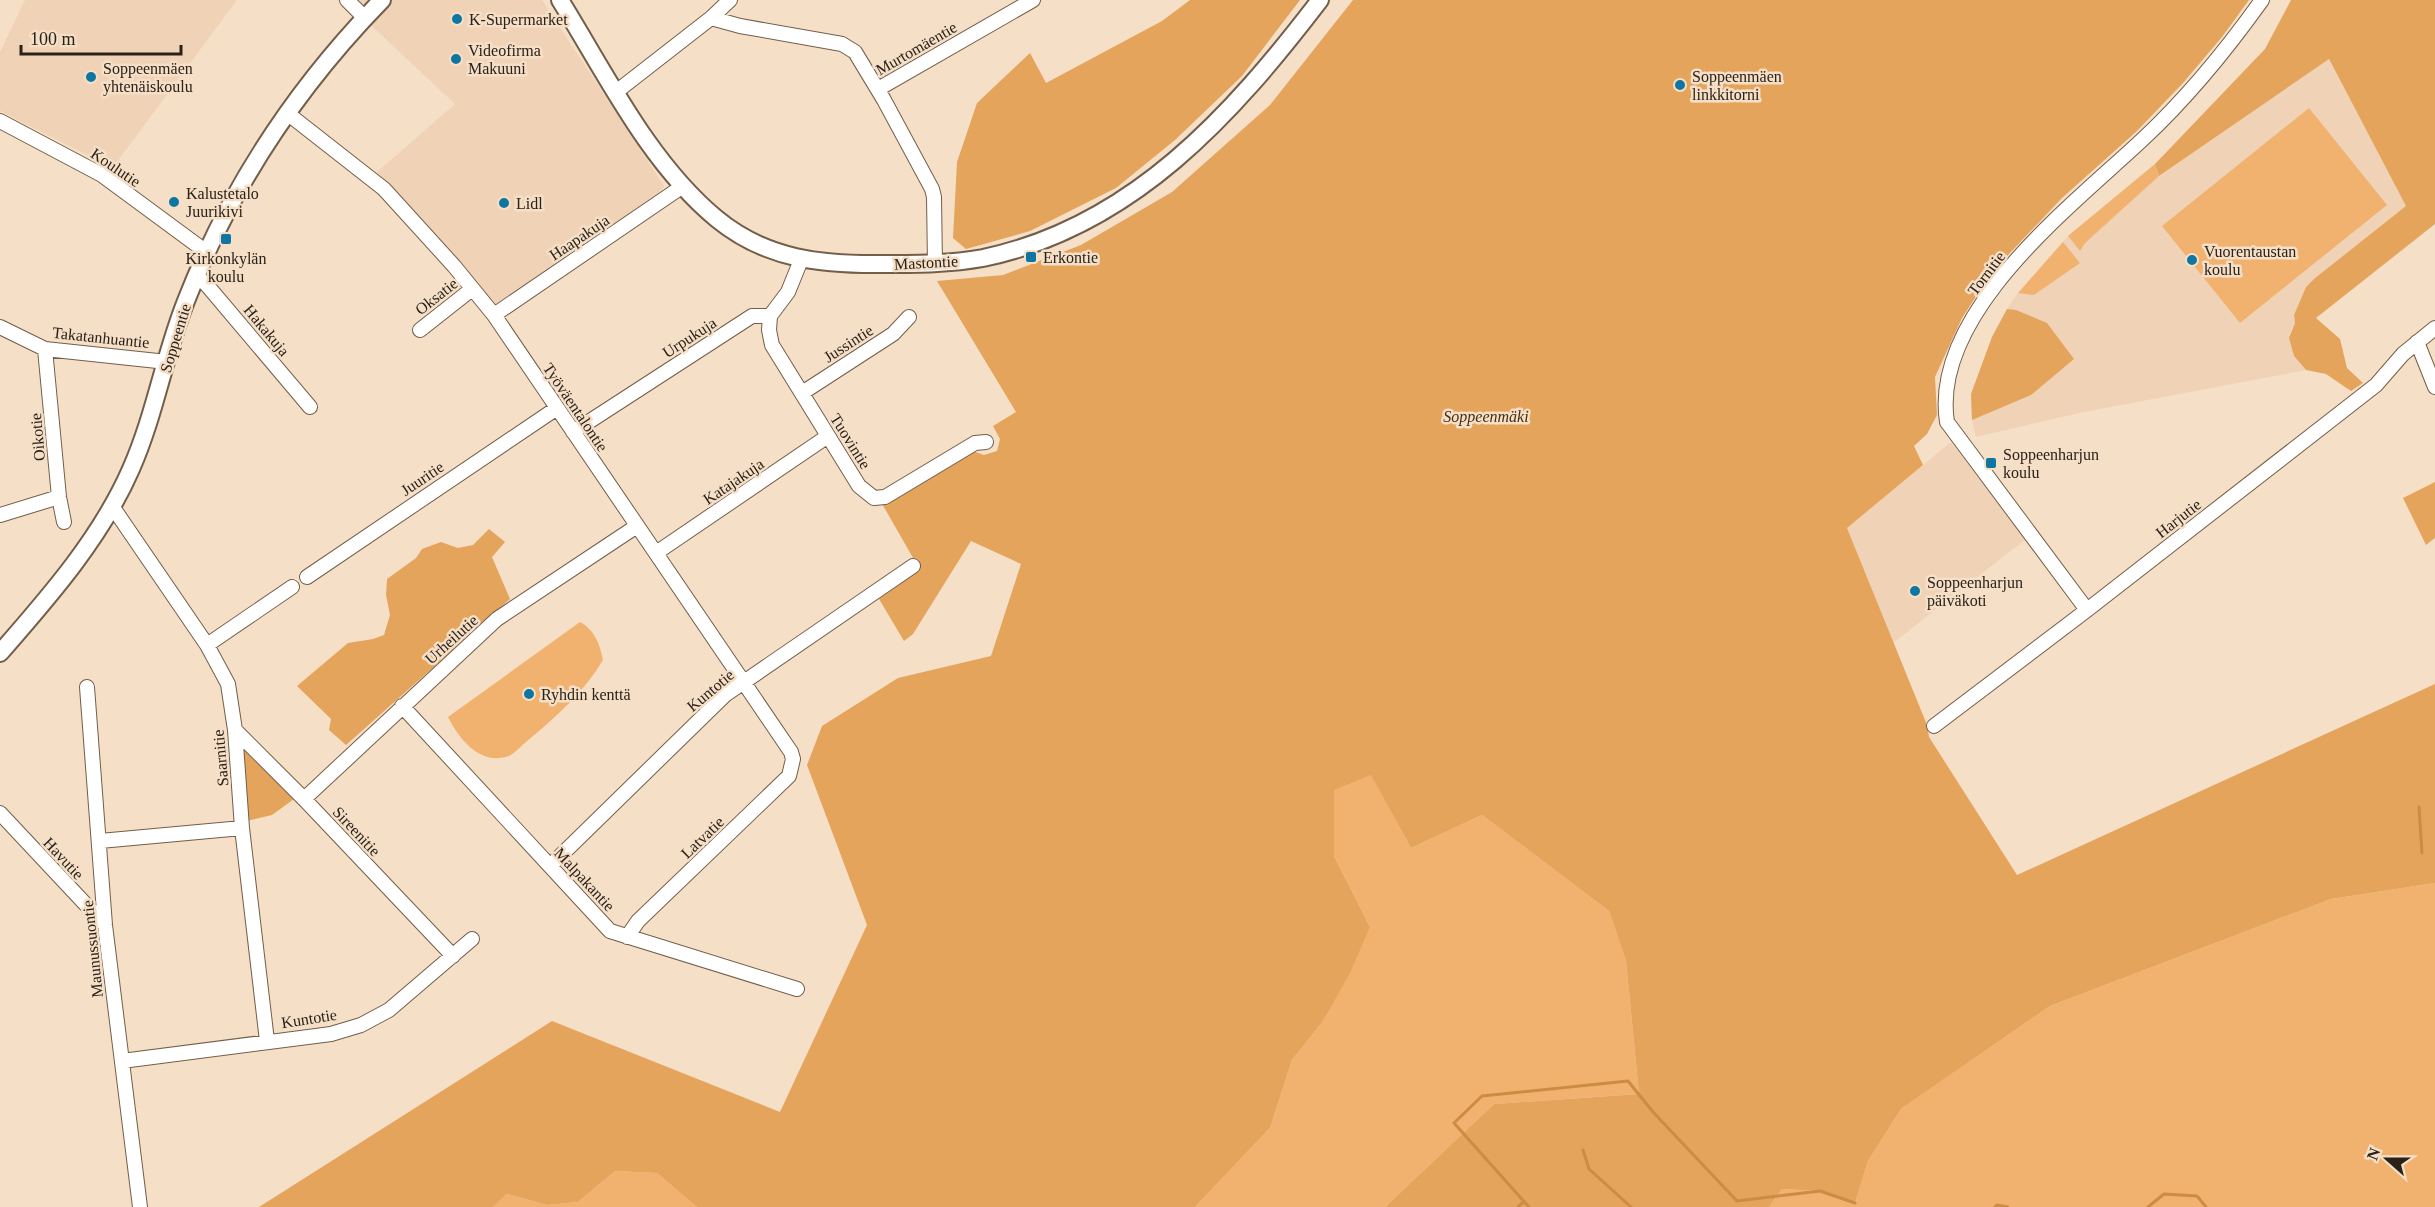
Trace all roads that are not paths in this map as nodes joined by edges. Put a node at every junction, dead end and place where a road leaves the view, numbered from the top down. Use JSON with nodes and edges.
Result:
{"nodes":[{"id":1,"x":347,"y":0,"type":"edge"},
{"id":2,"x":382,"y":0,"type":"edge"},
{"id":3,"x":560,"y":0,"type":"edge"},
{"id":4,"x":730,"y":0,"type":"edge"},
{"id":5,"x":1033,"y":0,"type":"edge"},
{"id":6,"x":1320,"y":0,"type":"edge"},
{"id":7,"x":2262,"y":0,"type":"edge"},
{"id":8,"x":365,"y":18,"type":"junction"},
{"id":9,"x":711,"y":18,"type":"junction"},
{"id":10,"x":878,"y":89,"type":"junction"},
{"id":11,"x":616,"y":92,"type":"junction"},
{"id":12,"x":286,"y":113,"type":"junction"},
{"id":13,"x":0,"y":121,"type":"edge"},
{"id":14,"x":683,"y":186,"type":"junction"},
{"id":15,"x":206,"y":251,"type":"junction"},
{"id":16,"x":801,"y":260,"type":"junction"},
{"id":17,"x":935,"y":264,"type":"junction"},
{"id":18,"x":196,"y":276,"type":"junction"},
{"id":19,"x":472,"y":289,"type":"junction"},
{"id":20,"x":494,"y":315,"type":"junction"},
{"id":21,"x":771,"y":316,"type":"junction"},
{"id":22,"x":909,"y":317,"type":"dead end"},
{"id":23,"x":0,"y":327,"type":"edge"},
{"id":24,"x":2435,"y":328,"type":"edge"},
{"id":25,"x":420,"y":330,"type":"dead end"},
{"id":26,"x":2417,"y":342,"type":"junction"},
{"id":27,"x":45,"y":349,"type":"junction"},
{"id":28,"x":167,"y":362,"type":"junction"},
{"id":29,"x":2435,"y":387,"type":"edge"},
{"id":30,"x":802,"y":393,"type":"junction"},
{"id":31,"x":310,"y":407,"type":"dead end"},
{"id":32,"x":557,"y":408,"type":"junction"},
{"id":33,"x":573,"y":432,"type":"junction"},
{"id":34,"x":828,"y":436,"type":"junction"},
{"id":35,"x":986,"y":442,"type":"dead end"},
{"id":36,"x":59,"y":497,"type":"junction"},
{"id":37,"x":112,"y":506,"type":"junction"},
{"id":38,"x":0,"y":515,"type":"edge"},
{"id":39,"x":64,"y":522,"type":"dead end"},
{"id":40,"x":637,"y":526,"type":"junction"},
{"id":41,"x":656,"y":553,"type":"junction"},
{"id":42,"x":913,"y":566,"type":"dead end"},
{"id":43,"x":307,"y":577,"type":"dead end"},
{"id":44,"x":292,"y":587,"type":"dead end"},
{"id":45,"x":2087,"y":610,"type":"junction"},
{"id":46,"x":207,"y":645,"type":"junction"},
{"id":47,"x":0,"y":654,"type":"edge"},
{"id":48,"x":744,"y":682,"type":"junction"},
{"id":49,"x":87,"y":687,"type":"dead end"},
{"id":50,"x":402,"y":706,"type":"junction"},
{"id":51,"x":1934,"y":726,"type":"dead end"},
{"id":52,"x":235,"y":730,"type":"junction"},
{"id":53,"x":793,"y":759,"type":"joint"},
{"id":54,"x":304,"y":799,"type":"junction"},
{"id":55,"x":0,"y":813,"type":"edge"},
{"id":56,"x":242,"y":828,"type":"junction"},
{"id":57,"x":100,"y":841,"type":"junction"},
{"id":58,"x":550,"y":866,"type":"junction"},
{"id":59,"x":105,"y":926,"type":"junction"},
{"id":60,"x":627,"y":937,"type":"junction"},
{"id":61,"x":472,"y":939,"type":"dead end"},
{"id":62,"x":453,"y":956,"type":"junction"},
{"id":63,"x":797,"y":988,"type":"dead end"},
{"id":64,"x":267,"y":1041,"type":"junction"},
{"id":65,"x":122,"y":1060,"type":"junction"},
{"id":66,"x":140,"y":1207,"type":"edge"}],
"edges":[{"from":1,"to":8,"type":"street"},
{"from":2,"to":8,"type":"main road","name":"Soppeentie"},
{"from":3,"to":11,"type":"main road","name":"Mastontie"},
{"from":4,"to":9,"type":"street"},
{"from":5,"to":10,"type":"street","name":"Murtomäentie"},
{"from":6,"to":17,"type":"main road","name":"Mastontie"},
{"from":7,"to":45,"type":"street","name":"Tornitie"},
{"from":8,"to":12,"type":"main road","name":"Soppeentie"},
{"from":9,"to":10,"type":"street"},
{"from":9,"to":11,"type":"street"},
{"from":10,"to":17,"type":"street"},
{"from":11,"to":14,"type":"main road","name":"Mastontie"},
{"from":12,"to":15,"type":"main road","name":"Soppeentie"},
{"from":12,"to":19,"type":"street","name":"Työväentalontie"},
{"from":13,"to":15,"type":"street","name":"Koulutie"},
{"from":14,"to":16,"type":"main road","name":"Mastontie"},
{"from":14,"to":20,"type":"street","name":"Haapakuja"},
{"from":15,"to":18,"type":"main road","name":"Soppeentie"},
{"from":16,"to":17,"type":"main road","name":"Mastontie"},
{"from":16,"to":21,"type":"street"},
{"from":18,"to":28,"type":"main road","name":"Soppeentie"},
{"from":18,"to":31,"type":"street","name":"Hakakuja"},
{"from":19,"to":20,"type":"street","name":"Työväentalontie"},
{"from":19,"to":25,"type":"street","name":"Oksatie"},
{"from":20,"to":32,"type":"street","name":"Työväentalontie"},
{"from":21,"to":30,"type":"street","name":"Tuovintie"},
{"from":21,"to":33,"type":"street","name":"Urpukuja"},
{"from":22,"to":30,"type":"street","name":"Jussintie"},
{"from":23,"to":27,"type":"street","name":"Takatanhuantie"},
{"from":24,"to":26,"type":"street","name":"Harjutie"},
{"from":26,"to":29,"type":"street"},
{"from":26,"to":45,"type":"street","name":"Harjutie"},
{"from":27,"to":28,"type":"street","name":"Takatanhuantie"},
{"from":27,"to":36,"type":"street","name":"Oikotie"},
{"from":28,"to":37,"type":"main road","name":"Soppeentie"},
{"from":30,"to":34,"type":"street","name":"Tuovintie"},
{"from":32,"to":33,"type":"street","name":"Työväentalontie"},
{"from":32,"to":43,"type":"street","name":"Juuritie"},
{"from":33,"to":40,"type":"street","name":"Työväentalontie"},
{"from":34,"to":35,"type":"street","name":"Tuovintie"},
{"from":34,"to":41,"type":"street","name":"Katajakuja"},
{"from":36,"to":38,"type":"street"},
{"from":36,"to":39,"type":"street","name":"Oikotie"},
{"from":37,"to":46,"type":"street","name":"Saarnitie"},
{"from":37,"to":47,"type":"main road","name":"Soppeentie"},
{"from":40,"to":41,"type":"street","name":"Työväentalontie"},
{"from":40,"to":50,"type":"street","name":"Urheilutie"},
{"from":41,"to":48,"type":"street","name":"Työväentalontie"},
{"from":42,"to":48,"type":"street","name":"Kuntotie"},
{"from":44,"to":46,"type":"street"},
{"from":45,"to":51,"type":"street","name":"Harjutie"},
{"from":46,"to":52,"type":"street","name":"Saarnitie"},
{"from":48,"to":53,"type":"street","name":"Työväentalontie"},
{"from":48,"to":58,"type":"street","name":"Kuntotie"},
{"from":49,"to":57,"type":"street","name":"Maunussuontie"},
{"from":50,"to":54,"type":"street","name":"Urheilutie"},
{"from":50,"to":58,"type":"street","name":"Malpakantie"},
{"from":52,"to":54,"type":"street","name":"Sireenitie"},
{"from":52,"to":56,"type":"street","name":"Saarnitie"},
{"from":53,"to":60,"type":"street","name":"Latvatie"},
{"from":54,"to":62,"type":"street","name":"Sireenitie"},
{"from":55,"to":59,"type":"street","name":"Havutie"},
{"from":56,"to":57,"type":"street"},
{"from":56,"to":64,"type":"street","name":"Saarnitie"},
{"from":57,"to":59,"type":"street","name":"Maunussuontie"},
{"from":58,"to":60,"type":"street","name":"Malpakantie"},
{"from":59,"to":65,"type":"street","name":"Maunussuontie"},
{"from":60,"to":63,"type":"street","name":"Malpakantie"},
{"from":61,"to":62,"type":"street","name":"Kuntotie"},
{"from":62,"to":64,"type":"street","name":"Kuntotie"},
{"from":64,"to":65,"type":"street","name":"Kuntotie"},
{"from":65,"to":66,"type":"street","name":"Maunussuontie"}]}
